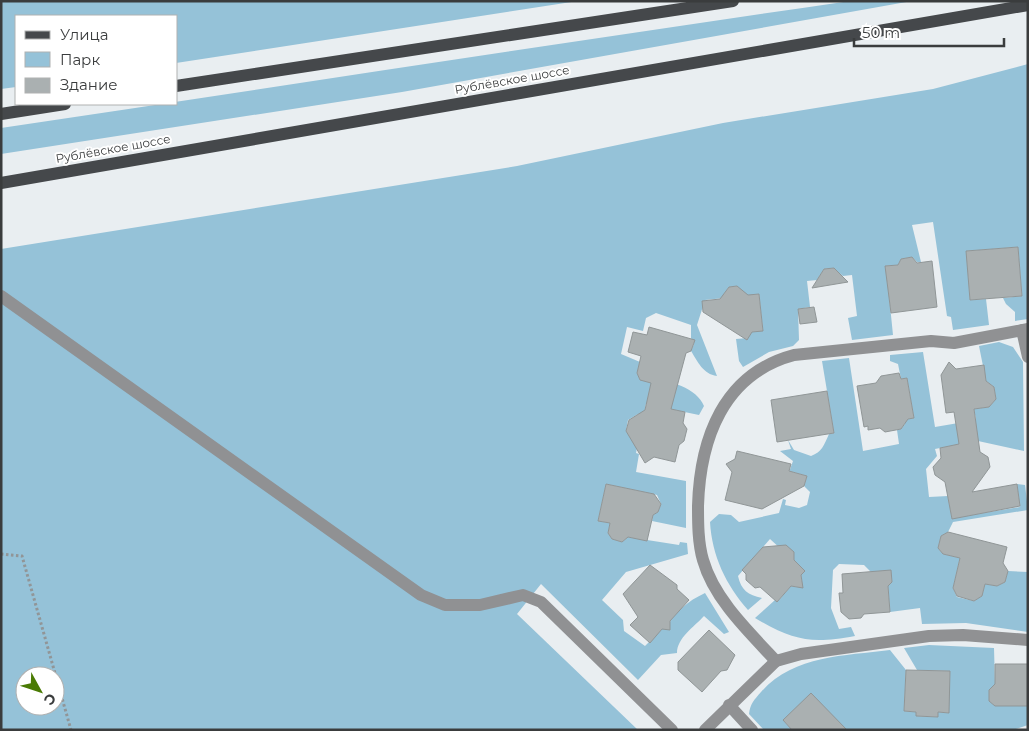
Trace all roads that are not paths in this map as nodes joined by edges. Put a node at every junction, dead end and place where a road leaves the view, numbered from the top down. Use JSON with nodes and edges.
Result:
{"nodes":[{"id":1,"x":734,"y":1,"type":"edge"},
{"id":2,"x":1028,"y":5,"type":"edge"},
{"id":3,"x":178,"y":86,"type":"edge"},
{"id":4,"x":59,"y":105,"type":"edge"},
{"id":5,"x":1,"y":114,"type":"edge"},
{"id":6,"x":1,"y":182,"type":"edge"},
{"id":7,"x":1,"y":296,"type":"edge"},
{"id":8,"x":1025,"y":330,"type":"edge"},
{"id":9,"x":1028,"y":357,"type":"edge"},
{"id":10,"x":1028,"y":640,"type":"edge"},
{"id":11,"x":776,"y":661,"type":"junction"},
{"id":12,"x":729,"y":705,"type":"junction"},
{"id":13,"x":672,"y":730,"type":"edge"},
{"id":14,"x":705,"y":730,"type":"edge"},
{"id":15,"x":752,"y":730,"type":"edge"}],
"edges":[{"from":1,"to":3,"type":"main road"},
{"from":2,"to":6,"type":"main road","name":"Рублёвское шоссе"},
{"from":4,"to":5,"type":"main road"},
{"from":7,"to":13,"type":"street"},
{"from":8,"to":9,"type":"street"},
{"from":8,"to":11,"type":"street"},
{"from":10,"to":11,"type":"street"},
{"from":11,"to":12,"type":"street"},
{"from":12,"to":14,"type":"street"},
{"from":12,"to":15,"type":"street"}]}
